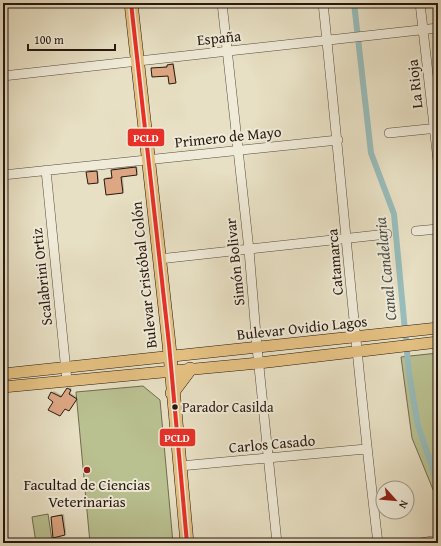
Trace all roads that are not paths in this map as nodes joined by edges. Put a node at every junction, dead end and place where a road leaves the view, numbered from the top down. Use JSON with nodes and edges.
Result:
{"nodes":[{"id":1,"x":131,"y":3,"type":"edge"},
{"id":2,"x":222,"y":3,"type":"edge"},
{"id":3,"x":323,"y":3,"type":"edge"},
{"id":4,"x":420,"y":3,"type":"edge"},
{"id":5,"x":438,"y":28,"type":"edge"},
{"id":6,"x":423,"y":29,"type":"junction"},
{"id":7,"x":327,"y":40,"type":"junction"},
{"id":8,"x":227,"y":52,"type":"junction"},
{"id":9,"x":136,"y":61,"type":"junction"},
{"id":10,"x":3,"y":76,"type":"edge"},
{"id":11,"x":436,"y":128,"type":"edge"},
{"id":12,"x":389,"y":134,"type":"dead end"},
{"id":13,"x":338,"y":140,"type":"junction"},
{"id":14,"x":238,"y":150,"type":"junction"},
{"id":15,"x":148,"y":160,"type":"junction"},
{"id":16,"x":438,"y":161,"type":"edge"},
{"id":17,"x":46,"y":170,"type":"junction"},
{"id":18,"x":3,"y":175,"type":"edge"},
{"id":19,"x":438,"y":229,"type":"edge"},
{"id":20,"x":416,"y":231,"type":"dead end"},
{"id":21,"x":387,"y":234,"type":"dead end"},
{"id":22,"x":346,"y":239,"type":"junction"},
{"id":23,"x":249,"y":250,"type":"junction"},
{"id":24,"x":159,"y":259,"type":"junction"},
{"id":25,"x":438,"y":328,"type":"edge"},
{"id":26,"x":356,"y":337,"type":"junction"},
{"id":27,"x":438,"y":342,"type":"edge"},
{"id":28,"x":257,"y":347,"type":"junction"},
{"id":29,"x":357,"y":352,"type":"junction"},
{"id":30,"x":169,"y":357,"type":"junction"},
{"id":31,"x":259,"y":363,"type":"junction"},
{"id":32,"x":65,"y":368,"type":"junction"},
{"id":33,"x":190,"y":369,"type":"junction"},
{"id":34,"x":170,"y":372,"type":"junction"},
{"id":35,"x":3,"y":374,"type":"edge"},
{"id":36,"x":67,"y":381,"type":"junction"},
{"id":37,"x":3,"y":387,"type":"edge"},
{"id":38,"x":172,"y":392,"type":"junction"},
{"id":39,"x":366,"y":449,"type":"junction"},
{"id":40,"x":268,"y":458,"type":"junction"},
{"id":41,"x":180,"y":466,"type":"junction"},
{"id":42,"x":438,"y":540,"type":"edge"},
{"id":43,"x":187,"y":543,"type":"edge"},
{"id":44,"x":277,"y":543,"type":"edge"},
{"id":45,"x":378,"y":543,"type":"edge"},
{"id":46,"x":421,"y":543,"type":"edge"}],
"edges":[{"from":1,"to":9,"type":"highway","name":"Bulevar Cristóbal Colón"},
{"from":2,"to":8,"type":"street","name":"Simón Bolivar"},
{"from":3,"to":7,"type":"street","name":"Catamarca"},
{"from":4,"to":6,"type":"street","name":"La Rioja"},
{"from":5,"to":6,"type":"street","name":"España"},
{"from":6,"to":7,"type":"street","name":"España"},
{"from":6,"to":11,"type":"street","name":"La Rioja"},
{"from":7,"to":8,"type":"street","name":"España"},
{"from":7,"to":13,"type":"street","name":"Catamarca"},
{"from":8,"to":9,"type":"street","name":"España"},
{"from":8,"to":14,"type":"street","name":"Simón Bolivar"},
{"from":9,"to":10,"type":"street","name":"España"},
{"from":9,"to":15,"type":"highway","name":"Bulevar Cristóbal Colón"},
{"from":11,"to":12,"type":"street"},
{"from":11,"to":16,"type":"street","name":"La Rioja"},
{"from":13,"to":14,"type":"street","name":"Primero de Mayo"},
{"from":13,"to":22,"type":"street","name":"Catamarca"},
{"from":14,"to":15,"type":"street","name":"Primero de Mayo"},
{"from":14,"to":23,"type":"street","name":"Simón Bolivar"},
{"from":15,"to":17,"type":"street","name":"Primero de Mayo"},
{"from":15,"to":24,"type":"highway","name":"Bulevar Cristóbal Colón"},
{"from":17,"to":18,"type":"street","name":"Primero de Mayo"},
{"from":17,"to":32,"type":"street","name":"Scalabrini Ortiz"},
{"from":19,"to":20,"type":"street"},
{"from":21,"to":22,"type":"street"},
{"from":22,"to":23,"type":"street"},
{"from":22,"to":26,"type":"street","name":"Catamarca"},
{"from":23,"to":24,"type":"street"},
{"from":23,"to":28,"type":"street","name":"Simón Bolivar"},
{"from":24,"to":30,"type":"highway","name":"Bulevar Cristóbal Colón"},
{"from":25,"to":26,"type":"main road","name":"Bulevar Ovidio Lagos"},
{"from":26,"to":28,"type":"main road","name":"Bulevar Ovidio Lagos"},
{"from":26,"to":29,"type":"street","name":"Catamarca"},
{"from":27,"to":29,"type":"main road","name":"Bulevar Ovidio Lagos"},
{"from":28,"to":30,"type":"main road","name":"Bulevar Ovidio Lagos"},
{"from":28,"to":31,"type":"street","name":"Simón Bolivar"},
{"from":29,"to":31,"type":"main road","name":"Bulevar Ovidio Lagos"},
{"from":29,"to":39,"type":"street","name":"Catamarca"},
{"from":30,"to":32,"type":"main road","name":"Bulevar Ovidio Lagos"},
{"from":30,"to":34,"type":"highway","name":"Bulevar Cristóbal Colón"},
{"from":31,"to":33,"type":"main road","name":"Bulevar Ovidio Lagos"},
{"from":31,"to":40,"type":"street","name":"Simón Bolivar"},
{"from":32,"to":35,"type":"main road","name":"Bulevar Ovidio Lagos"},
{"from":32,"to":36,"type":"street","name":"Scalabrini Ortiz"},
{"from":33,"to":34,"type":"main road","name":"Bulevar Ovidio Lagos"},
{"from":33,"to":38,"type":"highway"},
{"from":34,"to":36,"type":"main road","name":"Bulevar Ovidio Lagos"},
{"from":34,"to":38,"type":"highway","name":"Bulevar Cristóbal Colón"},
{"from":36,"to":37,"type":"main road","name":"Bulevar Ovidio Lagos"},
{"from":38,"to":41,"type":"highway","name":"Bulevar Cristóbal Colón"},
{"from":39,"to":40,"type":"street","name":"Carlos Casado"},
{"from":39,"to":45,"type":"street","name":"Catamarca"},
{"from":40,"to":41,"type":"street","name":"Carlos Casado"},
{"from":40,"to":44,"type":"street","name":"Simón Bolivar"},
{"from":41,"to":43,"type":"highway","name":"Bulevar Cristóbal Colón"},
{"from":42,"to":46,"type":"street"}]}
